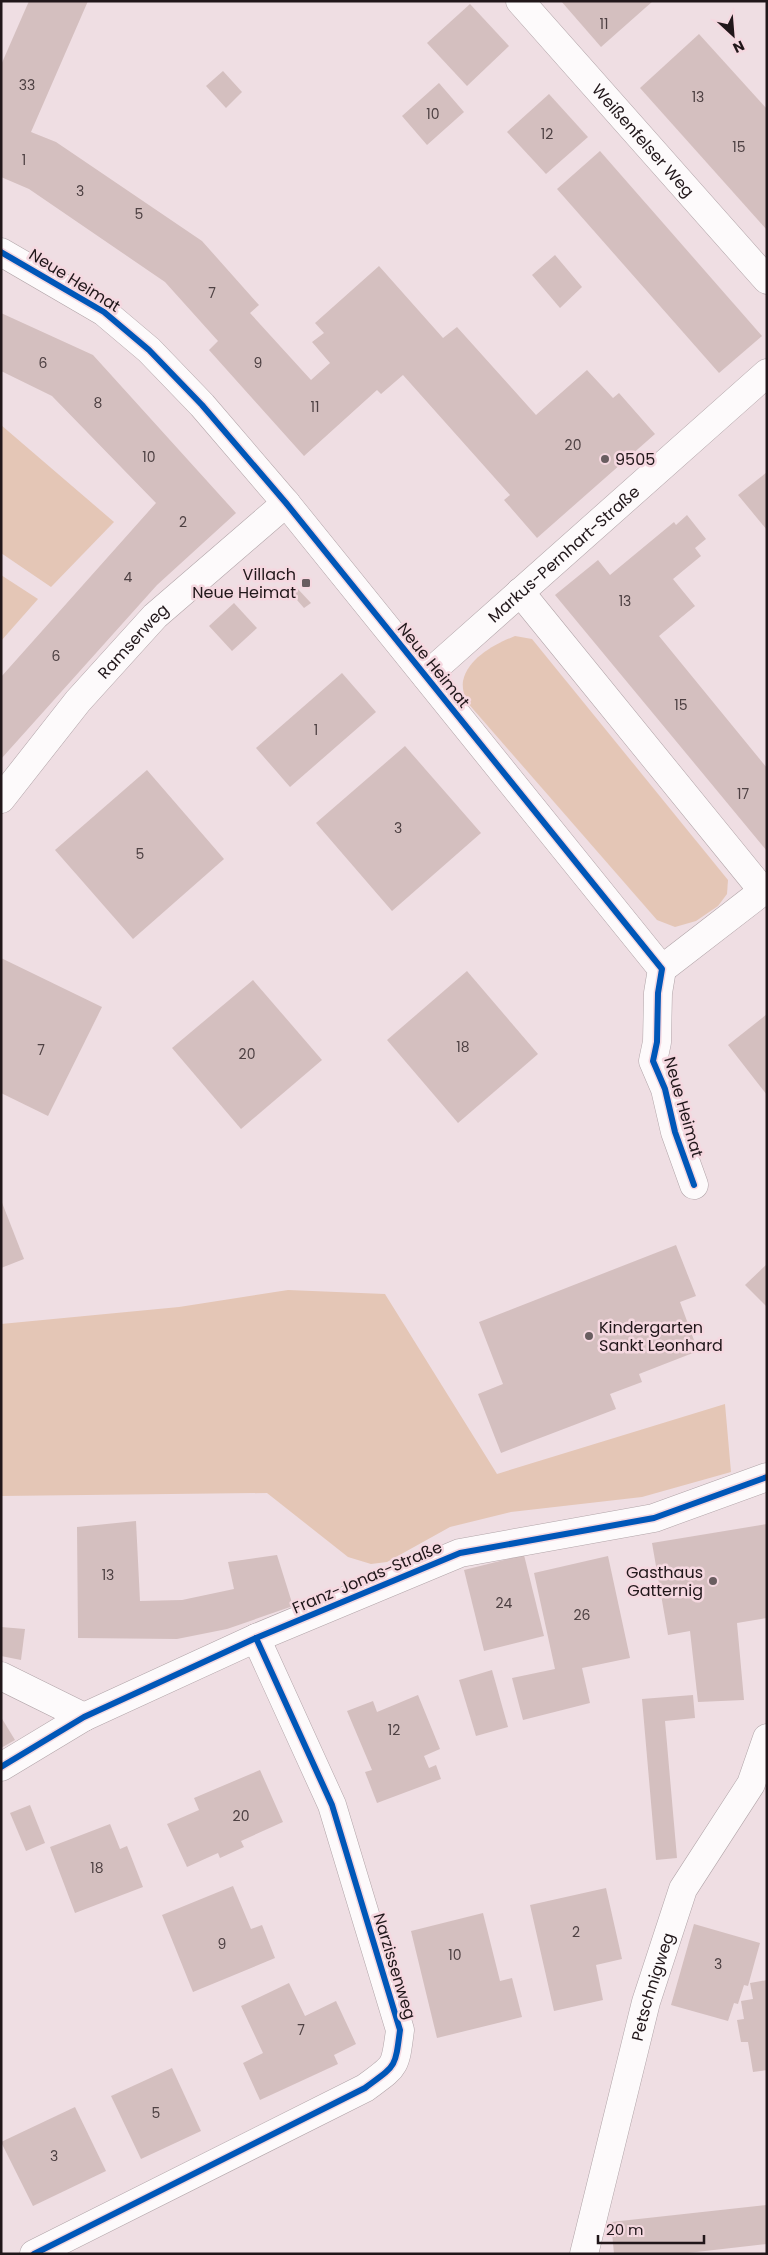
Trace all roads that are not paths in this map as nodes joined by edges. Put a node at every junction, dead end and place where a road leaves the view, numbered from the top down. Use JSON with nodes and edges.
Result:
{"nodes":[{"id":1,"x":520,"y":1,"type":"edge"},
{"id":2,"x":1,"y":252,"type":"edge"},
{"id":3,"x":767,"y":280,"type":"edge"},
{"id":4,"x":767,"y":373,"type":"edge"},
{"id":5,"x":286,"y":503,"type":"junction"},
{"id":6,"x":520,"y":592,"type":"junction"},
{"id":7,"x":426,"y":676,"type":"junction"},
{"id":8,"x":1,"y":799,"type":"edge"},
{"id":9,"x":662,"y":969,"type":"junction"},
{"id":10,"x":694,"y":1185,"type":"dead end"},
{"id":11,"x":767,"y":1477,"type":"edge"},
{"id":12,"x":256,"y":1638,"type":"junction"},
{"id":13,"x":1,"y":1676,"type":"edge"},
{"id":14,"x":84,"y":1717,"type":"junction"},
{"id":15,"x":767,"y":1738,"type":"edge"},
{"id":16,"x":1,"y":1767,"type":"edge"},
{"id":17,"x":759,"y":1790,"type":"edge"},
{"id":18,"x":34,"y":2254,"type":"edge"},
{"id":19,"x":584,"y":2254,"type":"edge"}],
"edges":[{"from":1,"to":3,"type":"street","name":"Weißenfelser Weg"},
{"from":2,"to":5,"type":"street","name":"Neue Heimat"},
{"from":4,"to":6,"type":"street","name":"Markus-Pernhart-Straße"},
{"from":5,"to":7,"type":"street","name":"Neue Heimat"},
{"from":5,"to":8,"type":"street","name":"Ramserweg"},
{"from":6,"to":7,"type":"street","name":"Markus-Pernhart-Straße"},
{"from":6,"to":9,"type":"street"},
{"from":7,"to":9,"type":"street","name":"Neue Heimat"},
{"from":9,"to":10,"type":"street","name":"Neue Heimat"},
{"from":11,"to":12,"type":"street","name":"Franz-Jonas-Straße"},
{"from":12,"to":14,"type":"street","name":"Franz-Jonas-Straße"},
{"from":12,"to":18,"type":"street","name":"Narzissenweg"},
{"from":13,"to":14,"type":"street"},
{"from":14,"to":16,"type":"street","name":"Franz-Jonas-Straße"},
{"from":15,"to":17,"type":"street","name":"Petschnigweg"},
{"from":17,"to":19,"type":"street","name":"Petschnigweg"}]}
